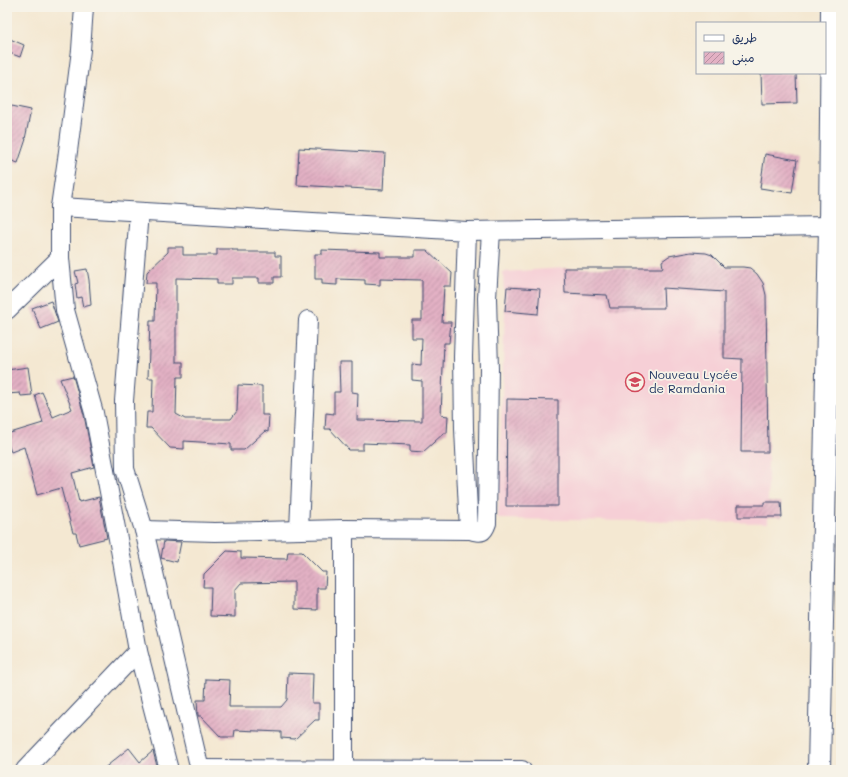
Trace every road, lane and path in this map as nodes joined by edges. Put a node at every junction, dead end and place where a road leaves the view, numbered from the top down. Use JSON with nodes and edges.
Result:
{"nodes":[{"id":1,"x":832,"y":7,"type":"edge"},
{"id":2,"x":81,"y":8,"type":"edge"},
{"id":3,"x":60,"y":207,"type":"junction"},
{"id":4,"x":139,"y":212,"type":"junction"},
{"id":5,"x":830,"y":226,"type":"junction"},
{"id":6,"x":468,"y":231,"type":"junction"},
{"id":7,"x":491,"y":231,"type":"junction"},
{"id":8,"x":60,"y":258,"type":"junction"},
{"id":9,"x":7,"y":310,"type":"edge"},
{"id":10,"x":308,"y":320,"type":"dead end"},
{"id":11,"x":144,"y":530,"type":"junction"},
{"id":12,"x":299,"y":530,"type":"junction"},
{"id":13,"x":344,"y":530,"type":"junction"},
{"id":14,"x":469,"y":530,"type":"junction"},
{"id":15,"x":832,"y":568,"type":"edge"},
{"id":16,"x":138,"y":651,"type":"junction"},
{"id":17,"x":200,"y":769,"type":"edge"},
{"id":18,"x":257,"y":769,"type":"edge"},
{"id":19,"x":344,"y":769,"type":"edge"},
{"id":20,"x":25,"y":770,"type":"edge"},
{"id":21,"x":169,"y":770,"type":"edge"},
{"id":22,"x":477,"y":770,"type":"edge"},
{"id":23,"x":522,"y":770,"type":"edge"},
{"id":24,"x":819,"y":770,"type":"edge"}],
"edges":[{"from":1,"to":5,"type":"main road"},
{"from":2,"to":3,"type":"street"},
{"from":3,"to":4,"type":"street"},
{"from":3,"to":8,"type":"street"},
{"from":4,"to":6,"type":"street"},
{"from":4,"to":11,"type":"street"},
{"from":5,"to":7,"type":"street"},
{"from":5,"to":15,"type":"main road"},
{"from":6,"to":7,"type":"street"},
{"from":6,"to":14,"type":"street"},
{"from":7,"to":14,"type":"street"},
{"from":8,"to":9,"type":"street"},
{"from":8,"to":16,"type":"street"},
{"from":10,"to":12,"type":"street"},
{"from":11,"to":12,"type":"street"},
{"from":11,"to":17,"type":"street"},
{"from":12,"to":13,"type":"street"},
{"from":13,"to":14,"type":"street"},
{"from":13,"to":19,"type":"street"},
{"from":15,"to":24,"type":"main road"},
{"from":16,"to":20,"type":"street"},
{"from":16,"to":21,"type":"street"},
{"from":17,"to":18,"type":"street"},
{"from":18,"to":19,"type":"street"},
{"from":19,"to":22,"type":"street"},
{"from":22,"to":23,"type":"street"}]}
